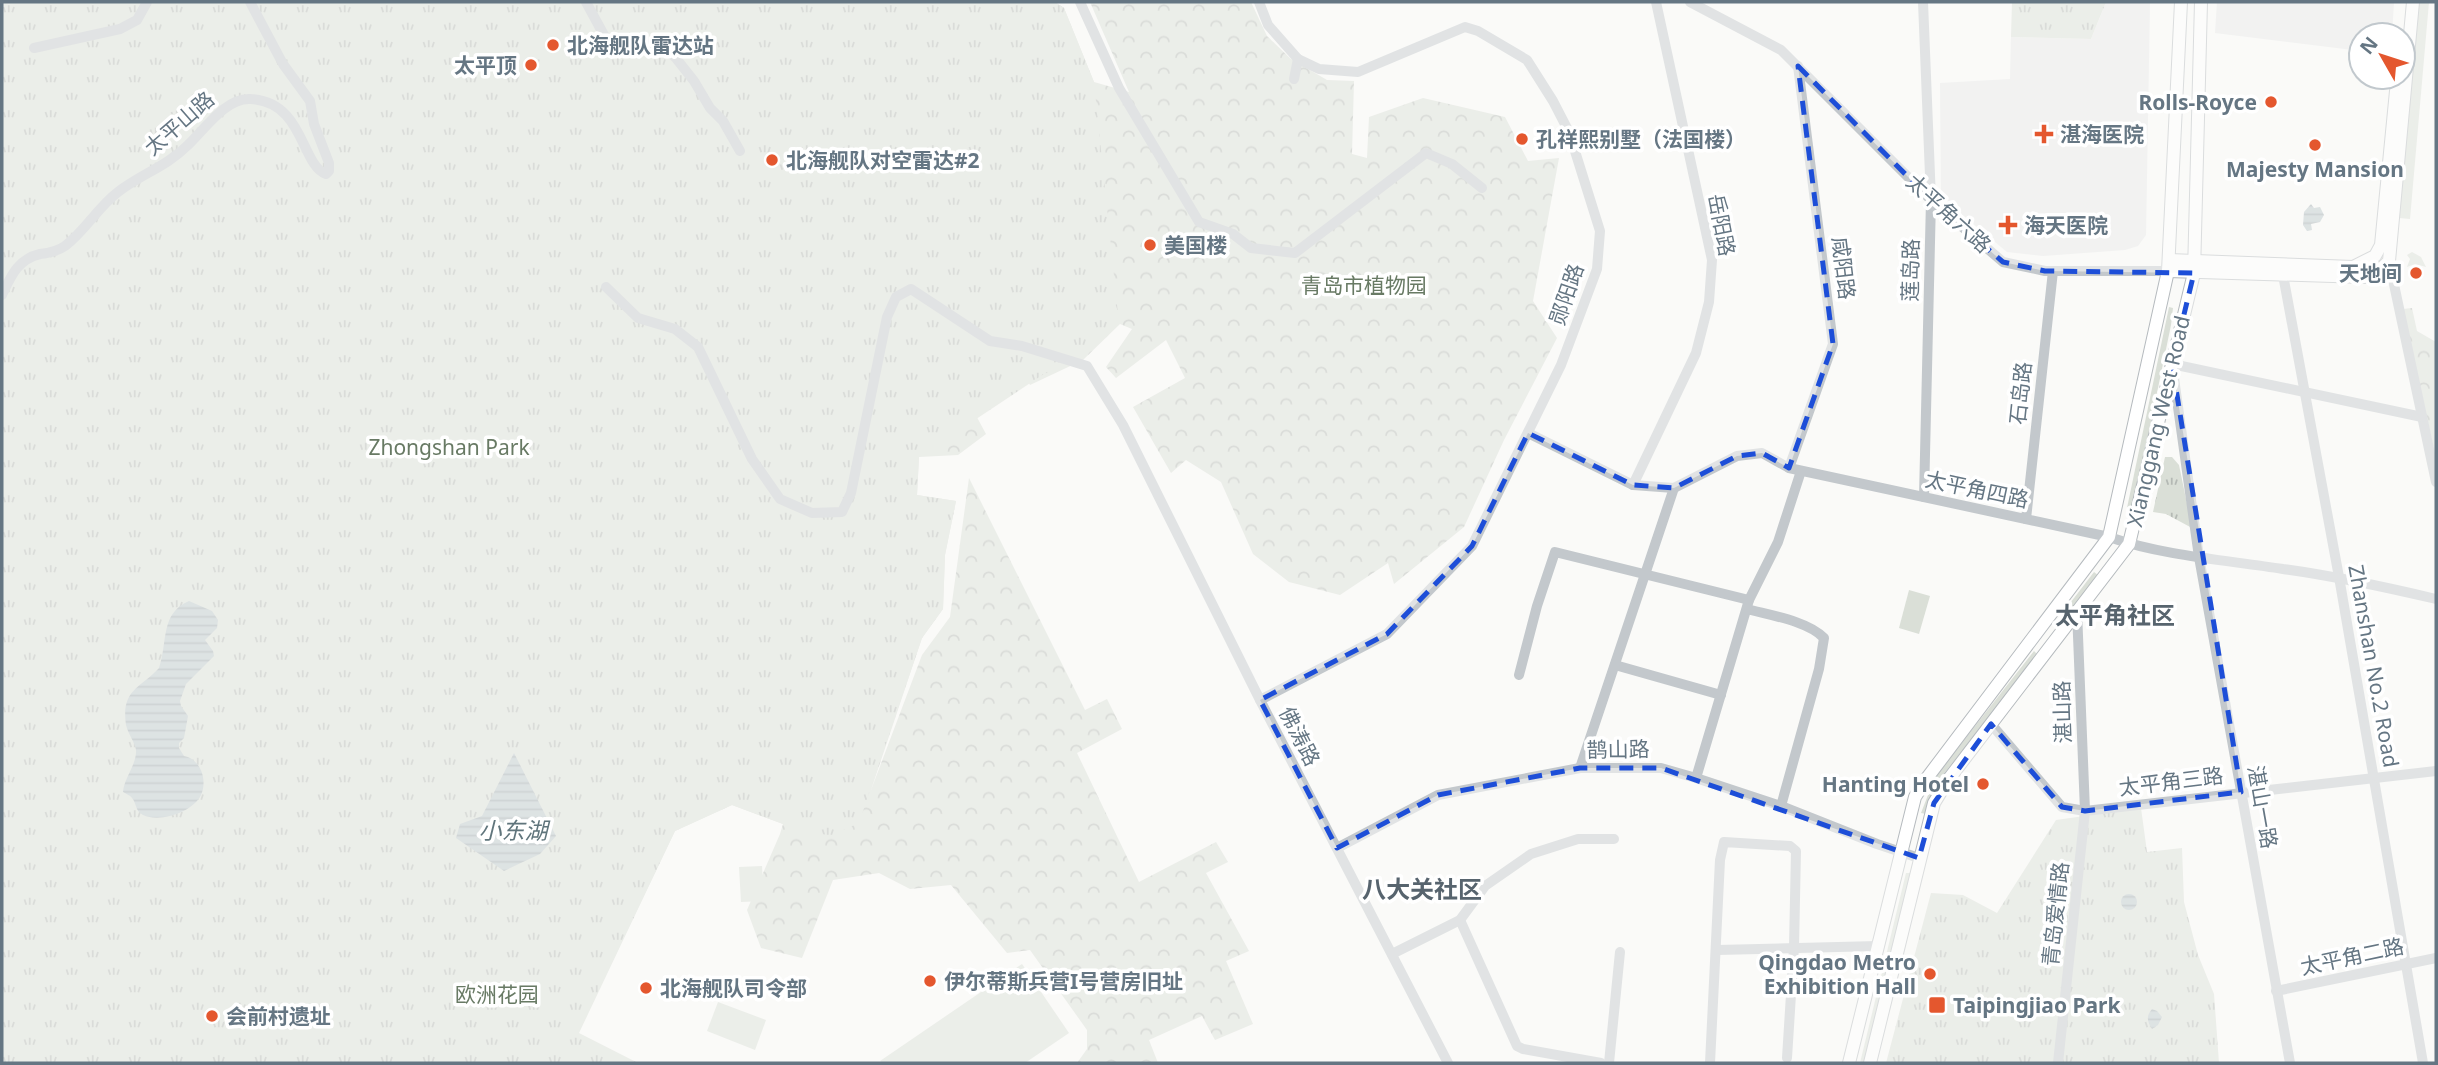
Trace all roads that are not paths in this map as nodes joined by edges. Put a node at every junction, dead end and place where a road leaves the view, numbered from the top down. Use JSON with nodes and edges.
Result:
{"nodes":[{"id":1,"x":147,"y":2,"type":"edge"},
{"id":2,"x":250,"y":2,"type":"edge"},
{"id":3,"x":586,"y":2,"type":"edge"},
{"id":4,"x":1080,"y":2,"type":"edge"},
{"id":5,"x":1259,"y":2,"type":"edge"},
{"id":6,"x":1656,"y":2,"type":"edge"},
{"id":7,"x":1690,"y":2,"type":"edge"},
{"id":8,"x":1923,"y":2,"type":"edge"},
{"id":9,"x":2181,"y":2,"type":"edge"},
{"id":10,"x":2201,"y":2,"type":"edge"},
{"id":11,"x":2405,"y":2,"type":"edge"},
{"id":12,"x":2413,"y":2,"type":"edge"},
{"id":13,"x":2403,"y":21,"type":"edge"},
{"id":14,"x":34,"y":48,"type":"dead end"},
{"id":15,"x":1298,"y":59,"type":"junction"},
{"id":16,"x":1798,"y":66,"type":"junction"},
{"id":17,"x":1294,"y":79,"type":"dead end"},
{"id":18,"x":2397,"y":91,"type":"edge"},
{"id":19,"x":740,"y":151,"type":"dead end"},
{"id":20,"x":1482,"y":188,"type":"dead end"},
{"id":21,"x":1931,"y":200,"type":"junction"},
{"id":22,"x":2389,"y":261,"type":"junction"},
{"id":23,"x":2169,"y":266,"type":"junction"},
{"id":24,"x":2194,"y":268,"type":"junction"},
{"id":25,"x":2053,"y":271,"type":"junction"},
{"id":26,"x":2283,"y":275,"type":"junction"},
{"id":27,"x":606,"y":287,"type":"dead end"},
{"id":28,"x":2,"y":295,"type":"edge"},
{"id":29,"x":2172,"y":364,"type":"junction"},
{"id":30,"x":2304,"y":392,"type":"junction"},
{"id":31,"x":2423,"y":417,"type":"junction"},
{"id":32,"x":1528,"y":433,"type":"junction"},
{"id":33,"x":1789,"y":468,"type":"junction"},
{"id":34,"x":1801,"y":471,"type":"junction"},
{"id":35,"x":2436,"y":482,"type":"edge"},
{"id":36,"x":1633,"y":485,"type":"junction"},
{"id":37,"x":1674,"y":488,"type":"junction"},
{"id":38,"x":1924,"y":497,"type":"junction"},
{"id":39,"x":2026,"y":519,"type":"junction"},
{"id":40,"x":2109,"y":537,"type":"junction"},
{"id":41,"x":2129,"y":544,"type":"junction"},
{"id":42,"x":2199,"y":557,"type":"junction"},
{"id":43,"x":1645,"y":573,"type":"junction"},
{"id":44,"x":2340,"y":577,"type":"junction"},
{"id":45,"x":2436,"y":599,"type":"edge"},
{"id":46,"x":1748,"y":604,"type":"junction"},
{"id":47,"x":2077,"y":611,"type":"junction"},
{"id":48,"x":1615,"y":665,"type":"junction"},
{"id":49,"x":1519,"y":675,"type":"dead end"},
{"id":50,"x":1721,"y":695,"type":"junction"},
{"id":51,"x":1260,"y":700,"type":"junction"},
{"id":52,"x":1991,"y":724,"type":"junction"},
{"id":53,"x":1580,"y":768,"type":"junction"},
{"id":54,"x":2436,"y":771,"type":"edge"},
{"id":55,"x":1696,"y":778,"type":"junction"},
{"id":56,"x":2374,"y":778,"type":"junction"},
{"id":57,"x":2241,"y":792,"type":"junction"},
{"id":58,"x":1781,"y":806,"type":"junction"},
{"id":59,"x":2085,"y":811,"type":"junction"},
{"id":60,"x":1614,"y":839,"type":"dead end"},
{"id":61,"x":1337,"y":848,"type":"junction"},
{"id":62,"x":1901,"y":853,"type":"junction"},
{"id":63,"x":1919,"y":858,"type":"junction"},
{"id":64,"x":1460,"y":920,"type":"junction"},
{"id":65,"x":1878,"y":946,"type":"junction"},
{"id":66,"x":1794,"y":947,"type":"junction"},
{"id":67,"x":1717,"y":950,"type":"junction"},
{"id":68,"x":1620,"y":952,"type":"dead end"},
{"id":69,"x":1392,"y":954,"type":"junction"},
{"id":70,"x":2436,"y":958,"type":"edge"},
{"id":71,"x":2406,"y":964,"type":"junction"},
{"id":72,"x":2276,"y":991,"type":"junction"},
{"id":73,"x":1787,"y":1058,"type":"dead end"},
{"id":74,"x":1448,"y":1063,"type":"edge"},
{"id":75,"x":1601,"y":1063,"type":"edge"},
{"id":76,"x":1609,"y":1063,"type":"edge"},
{"id":77,"x":1710,"y":1063,"type":"edge"},
{"id":78,"x":1849,"y":1063,"type":"edge"},
{"id":79,"x":1870,"y":1063,"type":"edge"},
{"id":80,"x":2058,"y":1063,"type":"edge"},
{"id":81,"x":2290,"y":1063,"type":"edge"},
{"id":82,"x":2423,"y":1063,"type":"edge"}],
"edges":[{"from":1,"to":14,"type":"street"},
{"from":2,"to":28,"type":"street","name":"太平山路"},
{"from":3,"to":19,"type":"street"},
{"from":4,"to":20,"type":"street"},
{"from":5,"to":15,"type":"street"},
{"from":6,"to":36,"type":"street","name":"岳阳路"},
{"from":7,"to":16,"type":"street","name":"太平角六路"},
{"from":8,"to":21,"type":"street","name":"莲岛路"},
{"from":9,"to":23,"type":"main road","name":"Xianggang West Road"},
{"from":10,"to":24,"type":"main road","name":"Xianggang West Road"},
{"from":11,"to":13,"type":"main road"},
{"from":12,"to":22,"type":"main road"},
{"from":15,"to":17,"type":"street"},
{"from":15,"to":32,"type":"street","name":"郧阳路"},
{"from":16,"to":21,"type":"street","name":"太平角六路"},
{"from":16,"to":33,"type":"street","name":"咸阳路"},
{"from":18,"to":24,"type":"main road"},
{"from":21,"to":25,"type":"street","name":"太平角六路"},
{"from":21,"to":38,"type":"street","name":"莲岛路"},
{"from":22,"to":26,"type":"main road"},
{"from":22,"to":31,"type":"street"},
{"from":23,"to":24,"type":"main road"},
{"from":23,"to":25,"type":"street","name":"太平角六路"},
{"from":23,"to":40,"type":"main road","name":"Xianggang West Road"},
{"from":24,"to":26,"type":"main road"},
{"from":24,"to":29,"type":"main road","name":"Xianggang West Road"},
{"from":25,"to":39,"type":"street","name":"石岛路"},
{"from":26,"to":30,"type":"street","name":"Zhanshan No.2 Road"},
{"from":27,"to":51,"type":"street","name":"佛涛路"},
{"from":29,"to":30,"type":"street"},
{"from":29,"to":41,"type":"main road","name":"Xianggang West Road"},
{"from":29,"to":42,"type":"street","name":"湛山一路"},
{"from":30,"to":31,"type":"street"},
{"from":30,"to":44,"type":"street","name":"Zhanshan No.2 Road"},
{"from":31,"to":35,"type":"street"},
{"from":32,"to":36,"type":"street"},
{"from":32,"to":51,"type":"street","name":"郧阳路"},
{"from":33,"to":34,"type":"street","name":"太平角四路"},
{"from":33,"to":37,"type":"street","name":"太平角四路"},
{"from":34,"to":38,"type":"street","name":"太平角四路"},
{"from":34,"to":46,"type":"street"},
{"from":36,"to":37,"type":"street"},
{"from":37,"to":43,"type":"street"},
{"from":38,"to":39,"type":"street","name":"太平角四路"},
{"from":39,"to":40,"type":"street","name":"太平角四路"},
{"from":40,"to":41,"type":"street","name":"太平角四路"},
{"from":40,"to":62,"type":"main road","name":"Xianggang West Road"},
{"from":41,"to":42,"type":"street","name":"太平角四路"},
{"from":41,"to":47,"type":"main road","name":"Xianggang West Road"},
{"from":42,"to":44,"type":"street","name":"太平角四路"},
{"from":42,"to":57,"type":"street","name":"湛山一路"},
{"from":43,"to":46,"type":"street"},
{"from":43,"to":48,"type":"street"},
{"from":43,"to":49,"type":"street"},
{"from":44,"to":45,"type":"street","name":"太平角四路"},
{"from":44,"to":56,"type":"street","name":"Zhanshan No.2 Road"},
{"from":46,"to":50,"type":"street"},
{"from":46,"to":58,"type":"street"},
{"from":47,"to":52,"type":"main road","name":"Xianggang West Road"},
{"from":47,"to":59,"type":"street","name":"湛山路"},
{"from":48,"to":50,"type":"street"},
{"from":48,"to":53,"type":"street"},
{"from":50,"to":55,"type":"street"},
{"from":51,"to":61,"type":"street","name":"佛涛路"},
{"from":52,"to":59,"type":"street","name":"太平角三路"},
{"from":52,"to":63,"type":"main road","name":"Xianggang West Road"},
{"from":53,"to":55,"type":"street","name":"鹊山路"},
{"from":53,"to":61,"type":"street","name":"鹊山路"},
{"from":54,"to":56,"type":"street","name":"太平角三路"},
{"from":55,"to":58,"type":"street","name":"鹊山路"},
{"from":56,"to":57,"type":"street","name":"太平角三路"},
{"from":56,"to":71,"type":"street","name":"Zhanshan No.2 Road"},
{"from":57,"to":59,"type":"street","name":"太平角三路"},
{"from":57,"to":72,"type":"street","name":"湛山一路"},
{"from":58,"to":62,"type":"street","name":"鹊山路"},
{"from":59,"to":80,"type":"street","name":"青岛爱情路"},
{"from":60,"to":64,"type":"street"},
{"from":61,"to":69,"type":"street","name":"佛涛路"},
{"from":62,"to":63,"type":"street","name":"鹊山路"},
{"from":62,"to":65,"type":"main road","name":"Xianggang West Road"},
{"from":63,"to":79,"type":"main road","name":"Xianggang West Road"},
{"from":64,"to":69,"type":"street"},
{"from":64,"to":75,"type":"street"},
{"from":65,"to":66,"type":"street"},
{"from":65,"to":78,"type":"main road","name":"Xianggang West Road"},
{"from":66,"to":67,"type":"street"},
{"from":66,"to":67,"type":"street"},
{"from":66,"to":73,"type":"street"},
{"from":67,"to":77,"type":"street"},
{"from":68,"to":76,"type":"street"},
{"from":69,"to":74,"type":"street","name":"佛涛路"},
{"from":70,"to":71,"type":"street","name":"太平角二路"},
{"from":71,"to":72,"type":"street","name":"太平角二路"},
{"from":71,"to":82,"type":"street","name":"Zhanshan No.2 Road"},
{"from":72,"to":81,"type":"street","name":"湛山一路"}]}
